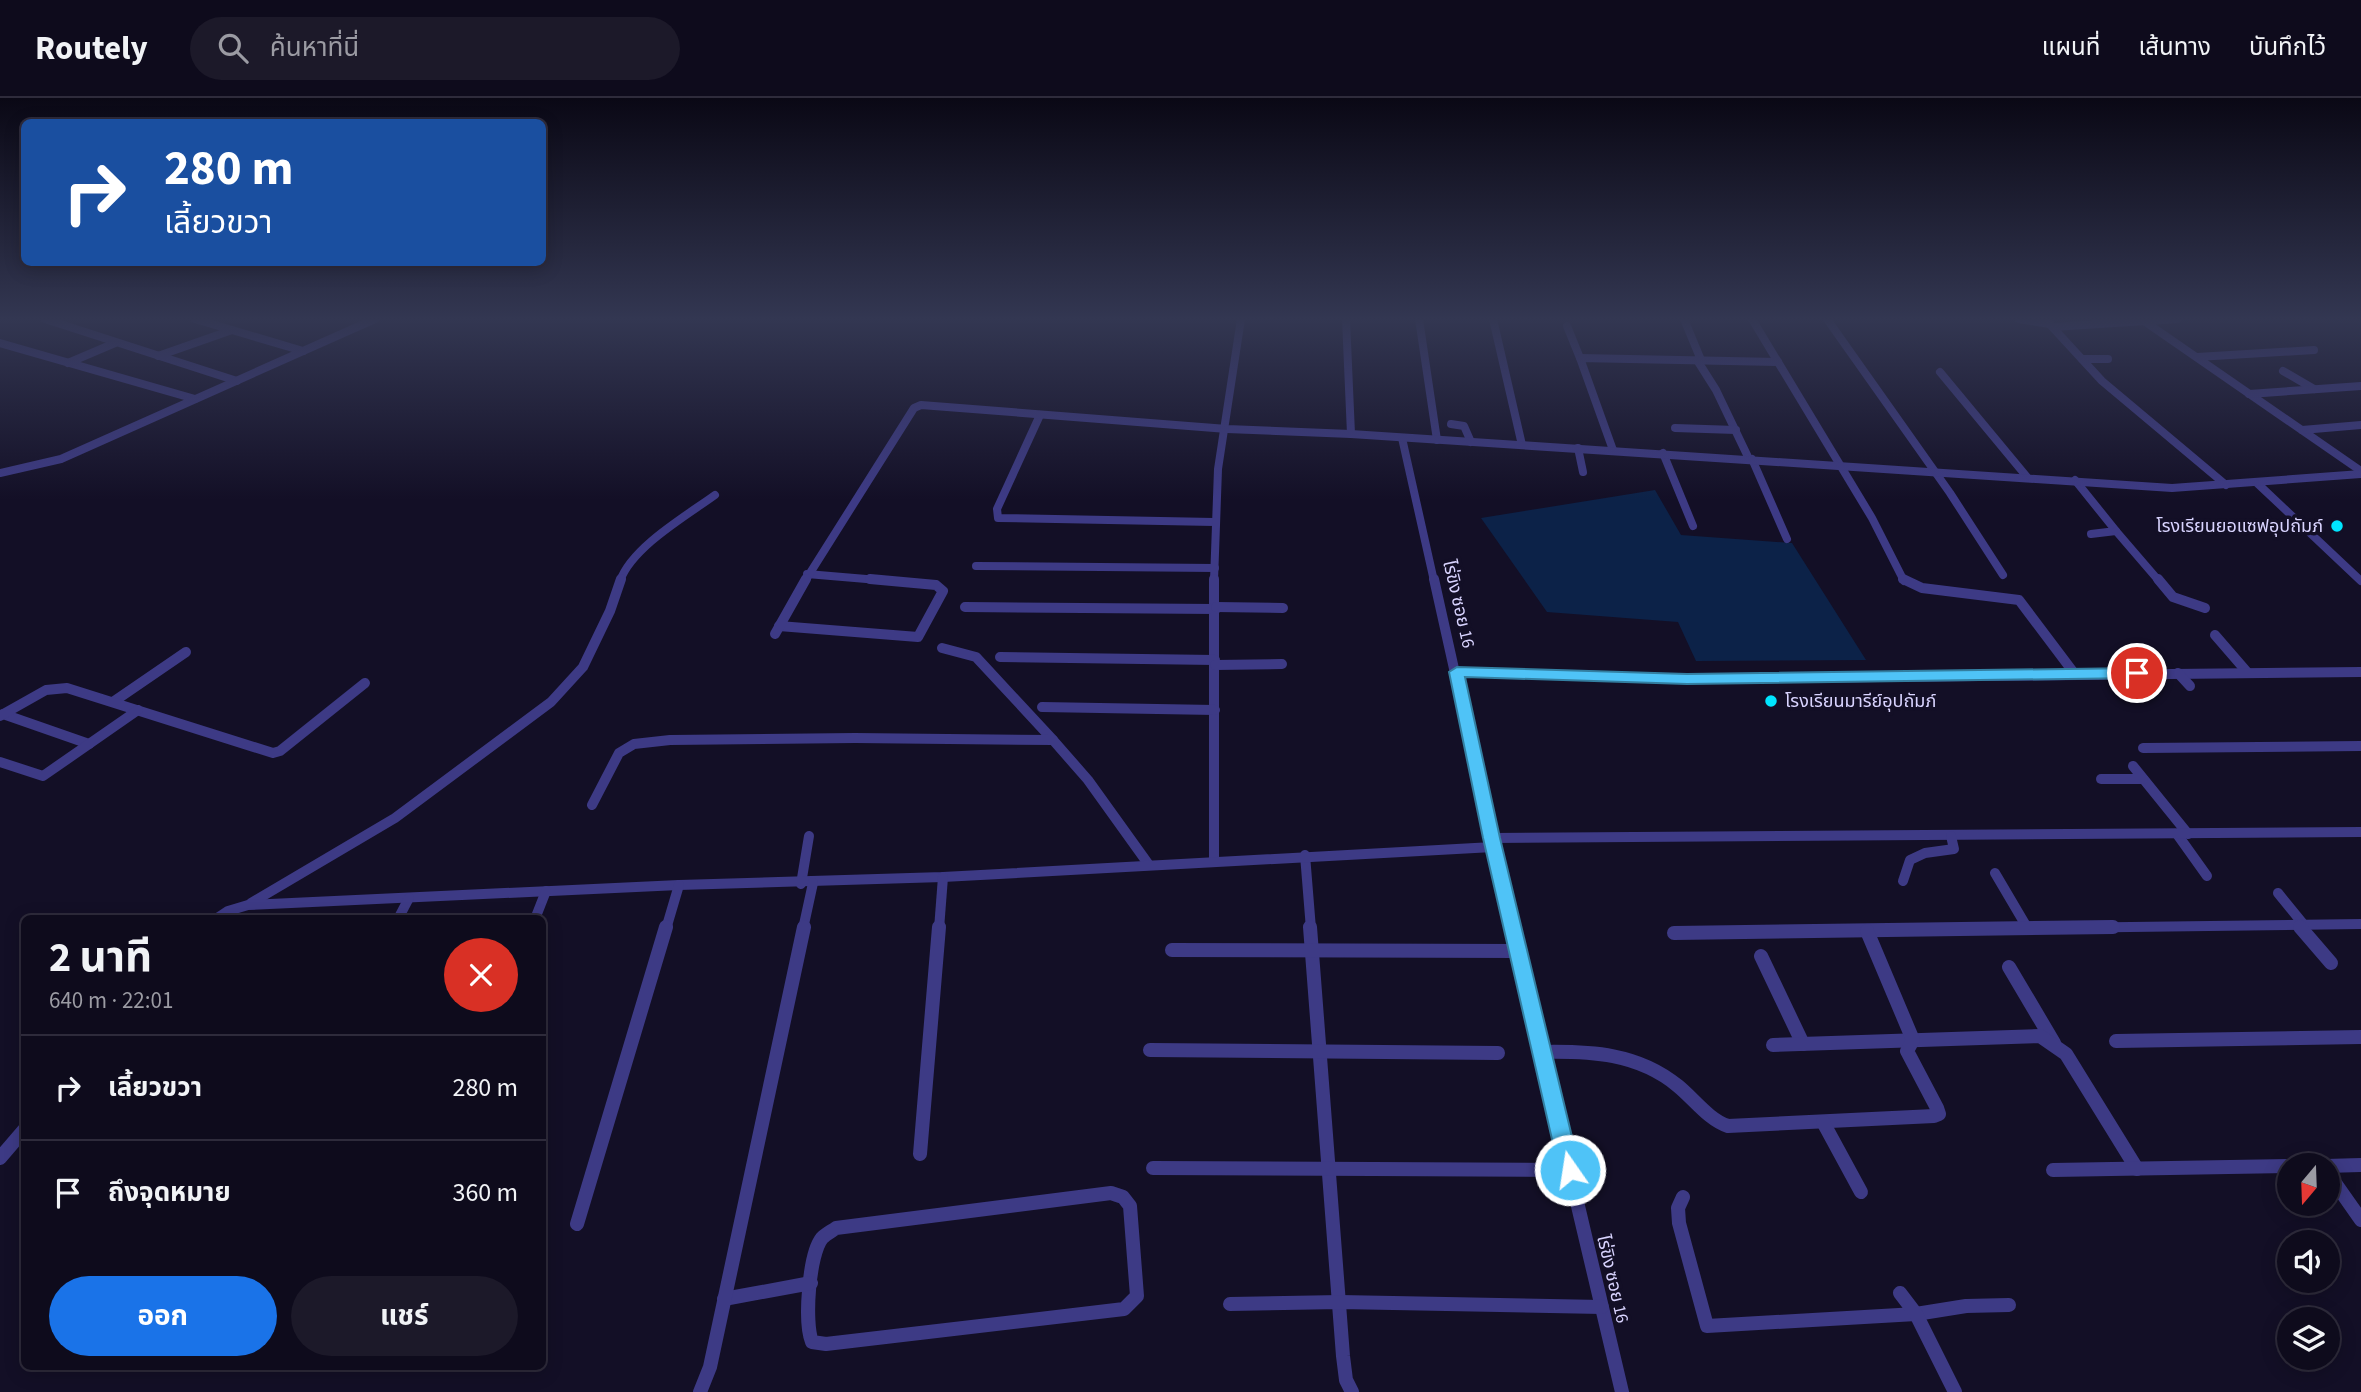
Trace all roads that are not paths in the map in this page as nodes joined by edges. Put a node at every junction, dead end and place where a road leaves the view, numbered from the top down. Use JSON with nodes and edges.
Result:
{"nodes":[{"id":1,"x":126,"y":379,"type":"edge"},
{"id":2,"x":232,"y":379,"type":"edge"},
{"id":3,"x":241,"y":379,"type":"edge"},
{"id":4,"x":1233,"y":379,"type":"edge"},
{"id":5,"x":1349,"y":379,"type":"edge"},
{"id":6,"x":1428,"y":379,"type":"edge"},
{"id":7,"x":1507,"y":379,"type":"edge"},
{"id":8,"x":1588,"y":379,"type":"edge"},
{"id":9,"x":1709,"y":379,"type":"edge"},
{"id":10,"x":1788,"y":379,"type":"edge"},
{"id":11,"x":1869,"y":379,"type":"edge"},
{"id":12,"x":1946,"y":379,"type":"edge"},
{"id":13,"x":2102,"y":379,"type":"edge"},
{"id":14,"x":2228,"y":379,"type":"edge"},
{"id":15,"x":2297,"y":379,"type":"edge"},
{"id":16,"x":237,"y":381,"type":"junction"},
{"id":17,"x":2361,"y":386,"type":"edge"},
{"id":18,"x":2314,"y":389,"type":"junction"},
{"id":19,"x":2249,"y":394,"type":"junction"},
{"id":20,"x":195,"y":399,"type":"junction"},
{"id":21,"x":1040,"y":415,"type":"junction"},
{"id":22,"x":1451,"y":424,"type":"dead end"},
{"id":23,"x":2361,"y":425,"type":"edge"},
{"id":24,"x":1675,"y":428,"type":"dead end"},
{"id":25,"x":1227,"y":429,"type":"junction"},
{"id":26,"x":1736,"y":430,"type":"junction"},
{"id":27,"x":2302,"y":430,"type":"junction"},
{"id":28,"x":1351,"y":434,"type":"junction"},
{"id":29,"x":1402,"y":438,"type":"junction"},
{"id":30,"x":1437,"y":440,"type":"junction"},
{"id":31,"x":1471,"y":442,"type":"junction"},
{"id":32,"x":1522,"y":445,"type":"junction"},
{"id":33,"x":1577,"y":448,"type":"junction"},
{"id":34,"x":1613,"y":450,"type":"junction"},
{"id":35,"x":1662,"y":453,"type":"junction"},
{"id":36,"x":1751,"y":459,"type":"junction"},
{"id":37,"x":1840,"y":465,"type":"junction"},
{"id":38,"x":1583,"y":472,"type":"dead end"},
{"id":39,"x":1933,"y":472,"type":"junction"},
{"id":40,"x":2361,"y":472,"type":"edge"},
{"id":41,"x":0,"y":473,"type":"edge"},
{"id":42,"x":2027,"y":477,"type":"junction"},
{"id":43,"x":2075,"y":480,"type":"junction"},
{"id":44,"x":2257,"y":483,"type":"junction"},
{"id":45,"x":2226,"y":485,"type":"junction"},
{"id":46,"x":715,"y":495,"type":"dead end"},
{"id":47,"x":1214,"y":522,"type":"junction"},
{"id":48,"x":1693,"y":526,"type":"dead end"},
{"id":49,"x":2116,"y":531,"type":"junction"},
{"id":50,"x":2091,"y":534,"type":"dead end"},
{"id":51,"x":1787,"y":539,"type":"dead end"},
{"id":52,"x":976,"y":566,"type":"dead end"},
{"id":53,"x":1215,"y":568,"type":"junction"},
{"id":54,"x":807,"y":574,"type":"junction"},
{"id":55,"x":2003,"y":575,"type":"dead end"},
{"id":56,"x":2361,"y":581,"type":"edge"},
{"id":57,"x":965,"y":607,"type":"dead end"},
{"id":58,"x":1216,"y":608,"type":"junction"},
{"id":59,"x":1283,"y":608,"type":"dead end"},
{"id":60,"x":2206,"y":608,"type":"dead end"},
{"id":61,"x":2215,"y":635,"type":"dead end"},
{"id":62,"x":942,"y":648,"type":"dead end"},
{"id":63,"x":186,"y":652,"type":"dead end"},
{"id":64,"x":1000,"y":657,"type":"dead end"},
{"id":65,"x":1215,"y":663,"type":"junction"},
{"id":66,"x":1282,"y":664,"type":"dead end"},
{"id":67,"x":1457,"y":672,"type":"junction"},
{"id":68,"x":2361,"y":672,"type":"edge"},
{"id":69,"x":2074,"y":673,"type":"junction"},
{"id":70,"x":2137,"y":673,"type":"junction"},
{"id":71,"x":2178,"y":673,"type":"junction"},
{"id":72,"x":2247,"y":673,"type":"junction"},
{"id":73,"x":365,"y":683,"type":"dead end"},
{"id":74,"x":2190,"y":686,"type":"dead end"},
{"id":75,"x":2154,"y":691,"type":"dead end"},
{"id":76,"x":113,"y":702,"type":"junction"},
{"id":77,"x":1042,"y":707,"type":"dead end"},
{"id":78,"x":138,"y":710,"type":"junction"},
{"id":79,"x":1214,"y":710,"type":"junction"},
{"id":80,"x":2,"y":715,"type":"edge"},
{"id":81,"x":1053,"y":740,"type":"junction"},
{"id":82,"x":89,"y":744,"type":"junction"},
{"id":83,"x":2361,"y":746,"type":"edge"},
{"id":84,"x":2143,"y":748,"type":"dead end"},
{"id":85,"x":0,"y":762,"type":"edge"},
{"id":86,"x":2133,"y":766,"type":"dead end"},
{"id":87,"x":2101,"y":779,"type":"dead end"},
{"id":88,"x":2143,"y":779,"type":"junction"},
{"id":89,"x":592,"y":805,"type":"dead end"},
{"id":90,"x":2361,"y":832,"type":"edge"},
{"id":91,"x":2183,"y":834,"type":"junction"},
{"id":92,"x":809,"y":836,"type":"dead end"},
{"id":93,"x":1951,"y":836,"type":"junction"},
{"id":94,"x":1492,"y":842,"type":"junction"},
{"id":95,"x":1305,"y":855,"type":"junction"},
{"id":96,"x":1214,"y":862,"type":"junction"},
{"id":97,"x":1149,"y":864,"type":"junction"},
{"id":98,"x":1995,"y":873,"type":"dead end"},
{"id":99,"x":2207,"y":876,"type":"dead end"},
{"id":100,"x":943,"y":877,"type":"junction"},
{"id":101,"x":1903,"y":881,"type":"dead end"},
{"id":102,"x":807,"y":883,"type":"junction"},
{"id":103,"x":679,"y":885,"type":"junction"},
{"id":104,"x":547,"y":891,"type":"junction"},
{"id":105,"x":2278,"y":893,"type":"dead end"},
{"id":106,"x":409,"y":898,"type":"junction"},
{"id":107,"x":248,"y":905,"type":"junction"},
{"id":108,"x":222,"y":915,"type":"edge"},
{"id":109,"x":400,"y":915,"type":"edge"},
{"id":110,"x":537,"y":915,"type":"edge"},
{"id":111,"x":2361,"y":924,"type":"edge"},
{"id":112,"x":2301,"y":925,"type":"junction"},
{"id":113,"x":2028,"y":929,"type":"junction"},
{"id":114,"x":1867,"y":931,"type":"junction"},
{"id":115,"x":1674,"y":933,"type":"dead end"},
{"id":116,"x":1172,"y":950,"type":"dead end"},
{"id":117,"x":1310,"y":950,"type":"junction"},
{"id":118,"x":1517,"y":951,"type":"junction"},
{"id":119,"x":1761,"y":956,"type":"dead end"},
{"id":120,"x":2331,"y":963,"type":"dead end"},
{"id":121,"x":2009,"y":967,"type":"dead end"},
{"id":122,"x":2361,"y":1037,"type":"edge"},
{"id":123,"x":1913,"y":1040,"type":"junction"},
{"id":124,"x":2116,"y":1041,"type":"dead end"},
{"id":125,"x":2054,"y":1043,"type":"junction"},
{"id":126,"x":1803,"y":1044,"type":"junction"},
{"id":127,"x":1773,"y":1045,"type":"dead end"},
{"id":128,"x":1150,"y":1050,"type":"dead end"},
{"id":129,"x":1319,"y":1051,"type":"junction"},
{"id":130,"x":1542,"y":1052,"type":"junction"},
{"id":131,"x":1498,"y":1053,"type":"dead end"},
{"id":132,"x":1822,"y":1122,"type":"junction"},
{"id":133,"x":21,"y":1134,"type":"edge"},
{"id":134,"x":920,"y":1154,"type":"dead end"},
{"id":135,"x":0,"y":1158,"type":"edge"},
{"id":136,"x":2361,"y":1165,"type":"edge"},
{"id":137,"x":2277,"y":1166,"type":"edge"},
{"id":138,"x":2340,"y":1166,"type":"edge"},
{"id":139,"x":1153,"y":1168,"type":"dead end"},
{"id":140,"x":1330,"y":1169,"type":"junction"},
{"id":141,"x":2137,"y":1169,"type":"junction"},
{"id":142,"x":1570,"y":1170,"type":"junction"},
{"id":143,"x":2053,"y":1170,"type":"dead end"},
{"id":144,"x":2340,"y":1190,"type":"edge"},
{"id":145,"x":1861,"y":1192,"type":"dead end"},
{"id":146,"x":1683,"y":1197,"type":"dead end"},
{"id":147,"x":2361,"y":1220,"type":"edge"},
{"id":148,"x":577,"y":1224,"type":"dead end"},
{"id":149,"x":810,"y":1283,"type":"junction"},
{"id":150,"x":1900,"y":1293,"type":"dead end"},
{"id":151,"x":724,"y":1299,"type":"junction"},
{"id":152,"x":1340,"y":1301,"type":"junction"},
{"id":153,"x":1230,"y":1304,"type":"dead end"},
{"id":154,"x":2009,"y":1305,"type":"dead end"},
{"id":155,"x":1602,"y":1307,"type":"junction"},
{"id":156,"x":1916,"y":1314,"type":"junction"},
{"id":157,"x":701,"y":1392,"type":"edge"},
{"id":158,"x":1352,"y":1392,"type":"edge"},
{"id":159,"x":1622,"y":1392,"type":"edge"},
{"id":160,"x":1955,"y":1392,"type":"edge"}],
"edges":[{"from":1,"to":20,"type":"street"},
{"from":2,"to":16,"type":"street"},
{"from":3,"to":16,"type":"street"},
{"from":4,"to":25,"type":"street"},
{"from":5,"to":28,"type":"street"},
{"from":6,"to":30,"type":"street"},
{"from":7,"to":32,"type":"street"},
{"from":8,"to":34,"type":"street"},
{"from":9,"to":26,"type":"street"},
{"from":10,"to":37,"type":"street"},
{"from":11,"to":39,"type":"street"},
{"from":12,"to":42,"type":"street"},
{"from":13,"to":45,"type":"street"},
{"from":14,"to":19,"type":"street"},
{"from":15,"to":18,"type":"street"},
{"from":16,"to":20,"type":"street"},
{"from":17,"to":18,"type":"street"},
{"from":18,"to":19,"type":"street"},
{"from":19,"to":27,"type":"street"},
{"from":20,"to":41,"type":"street"},
{"from":21,"to":25,"type":"street"},
{"from":21,"to":47,"type":"street"},
{"from":21,"to":54,"type":"street"},
{"from":22,"to":31,"type":"street"},
{"from":23,"to":27,"type":"street"},
{"from":24,"to":26,"type":"street"},
{"from":25,"to":28,"type":"street"},
{"from":25,"to":47,"type":"street"},
{"from":26,"to":36,"type":"street"},
{"from":27,"to":40,"type":"street"},
{"from":28,"to":29,"type":"street"},
{"from":29,"to":30,"type":"street"},
{"from":29,"to":67,"type":"street","name":"ไร่ขิง ซอย 16"},
{"from":30,"to":31,"type":"street"},
{"from":31,"to":32,"type":"street"},
{"from":32,"to":33,"type":"street"},
{"from":33,"to":34,"type":"street"},
{"from":33,"to":38,"type":"street"},
{"from":34,"to":35,"type":"street"},
{"from":35,"to":36,"type":"street"},
{"from":35,"to":48,"type":"street"},
{"from":36,"to":37,"type":"street"},
{"from":36,"to":51,"type":"street"},
{"from":37,"to":39,"type":"street"},
{"from":37,"to":69,"type":"street"},
{"from":39,"to":42,"type":"street"},
{"from":39,"to":55,"type":"street"},
{"from":40,"to":44,"type":"street"},
{"from":42,"to":43,"type":"street"},
{"from":43,"to":45,"type":"street"},
{"from":43,"to":49,"type":"street"},
{"from":44,"to":45,"type":"street"},
{"from":44,"to":56,"type":"street"},
{"from":46,"to":107,"type":"street"},
{"from":47,"to":53,"type":"street"},
{"from":49,"to":50,"type":"street"},
{"from":49,"to":60,"type":"street"},
{"from":52,"to":53,"type":"street"},
{"from":53,"to":58,"type":"street"},
{"from":54,"to":54,"type":"street"},
{"from":57,"to":58,"type":"street"},
{"from":58,"to":59,"type":"street"},
{"from":58,"to":65,"type":"street"},
{"from":61,"to":72,"type":"street"},
{"from":62,"to":81,"type":"street"},
{"from":63,"to":76,"type":"street"},
{"from":64,"to":65,"type":"street"},
{"from":65,"to":66,"type":"street"},
{"from":65,"to":79,"type":"street"},
{"from":67,"to":69,"type":"street"},
{"from":67,"to":94,"type":"street","name":"ไร่ขิง ซอย 16"},
{"from":68,"to":72,"type":"street"},
{"from":69,"to":70,"type":"street"},
{"from":70,"to":71,"type":"street"},
{"from":70,"to":75,"type":"street"},
{"from":71,"to":72,"type":"street"},
{"from":71,"to":74,"type":"street"},
{"from":73,"to":78,"type":"street"},
{"from":76,"to":78,"type":"street"},
{"from":76,"to":80,"type":"street"},
{"from":77,"to":79,"type":"street"},
{"from":78,"to":82,"type":"street"},
{"from":79,"to":96,"type":"street"},
{"from":80,"to":82,"type":"street"},
{"from":81,"to":89,"type":"street"},
{"from":81,"to":97,"type":"street"},
{"from":82,"to":85,"type":"street"},
{"from":83,"to":84,"type":"street"},
{"from":86,"to":88,"type":"street"},
{"from":87,"to":88,"type":"street"},
{"from":88,"to":91,"type":"street"},
{"from":90,"to":91,"type":"street"},
{"from":91,"to":93,"type":"street"},
{"from":91,"to":99,"type":"street"},
{"from":92,"to":102,"type":"street"},
{"from":93,"to":94,"type":"street"},
{"from":93,"to":101,"type":"street"},
{"from":94,"to":95,"type":"street"},
{"from":94,"to":118,"type":"street","name":"ไร่ขิง ซอย 16"},
{"from":95,"to":96,"type":"street"},
{"from":95,"to":117,"type":"street"},
{"from":96,"to":97,"type":"street"},
{"from":97,"to":100,"type":"street"},
{"from":98,"to":113,"type":"street"},
{"from":100,"to":102,"type":"street"},
{"from":100,"to":134,"type":"street"},
{"from":102,"to":103,"type":"street"},
{"from":102,"to":151,"type":"street"},
{"from":103,"to":104,"type":"street"},
{"from":103,"to":148,"type":"street"},
{"from":104,"to":106,"type":"street"},
{"from":104,"to":110,"type":"street"},
{"from":105,"to":112,"type":"street"},
{"from":106,"to":107,"type":"street"},
{"from":106,"to":109,"type":"street"},
{"from":107,"to":108,"type":"street"},
{"from":111,"to":112,"type":"street"},
{"from":112,"to":113,"type":"street"},
{"from":112,"to":120,"type":"street"},
{"from":113,"to":114,"type":"street"},
{"from":114,"to":115,"type":"street"},
{"from":114,"to":123,"type":"street"},
{"from":116,"to":117,"type":"street"},
{"from":117,"to":118,"type":"street"},
{"from":117,"to":129,"type":"street"},
{"from":118,"to":130,"type":"street","name":"ไร่ขิง ซอย 16"},
{"from":119,"to":126,"type":"street"},
{"from":121,"to":125,"type":"street"},
{"from":122,"to":124,"type":"street"},
{"from":123,"to":125,"type":"street"},
{"from":123,"to":126,"type":"street"},
{"from":123,"to":132,"type":"street"},
{"from":125,"to":141,"type":"street"},
{"from":126,"to":127,"type":"street"},
{"from":128,"to":129,"type":"street"},
{"from":129,"to":131,"type":"street"},
{"from":129,"to":140,"type":"street"},
{"from":130,"to":132,"type":"street"},
{"from":130,"to":142,"type":"street","name":"ไร่ขิง ซอย 16"},
{"from":132,"to":145,"type":"street"},
{"from":133,"to":135,"type":"street"},
{"from":136,"to":138,"type":"street"},
{"from":137,"to":141,"type":"street"},
{"from":139,"to":140,"type":"street"},
{"from":140,"to":142,"type":"street"},
{"from":140,"to":152,"type":"street"},
{"from":141,"to":143,"type":"street"},
{"from":142,"to":155,"type":"street","name":"ไร่ขิง ซอย 16"},
{"from":144,"to":147,"type":"street"},
{"from":146,"to":156,"type":"street"},
{"from":149,"to":149,"type":"street"},
{"from":149,"to":151,"type":"street"},
{"from":150,"to":156,"type":"street"},
{"from":151,"to":157,"type":"street"},
{"from":152,"to":153,"type":"street"},
{"from":152,"to":155,"type":"street"},
{"from":152,"to":158,"type":"street"},
{"from":154,"to":156,"type":"street"},
{"from":155,"to":159,"type":"street","name":"ไร่ขิง ซอย 16"},
{"from":156,"to":160,"type":"street"}]}
